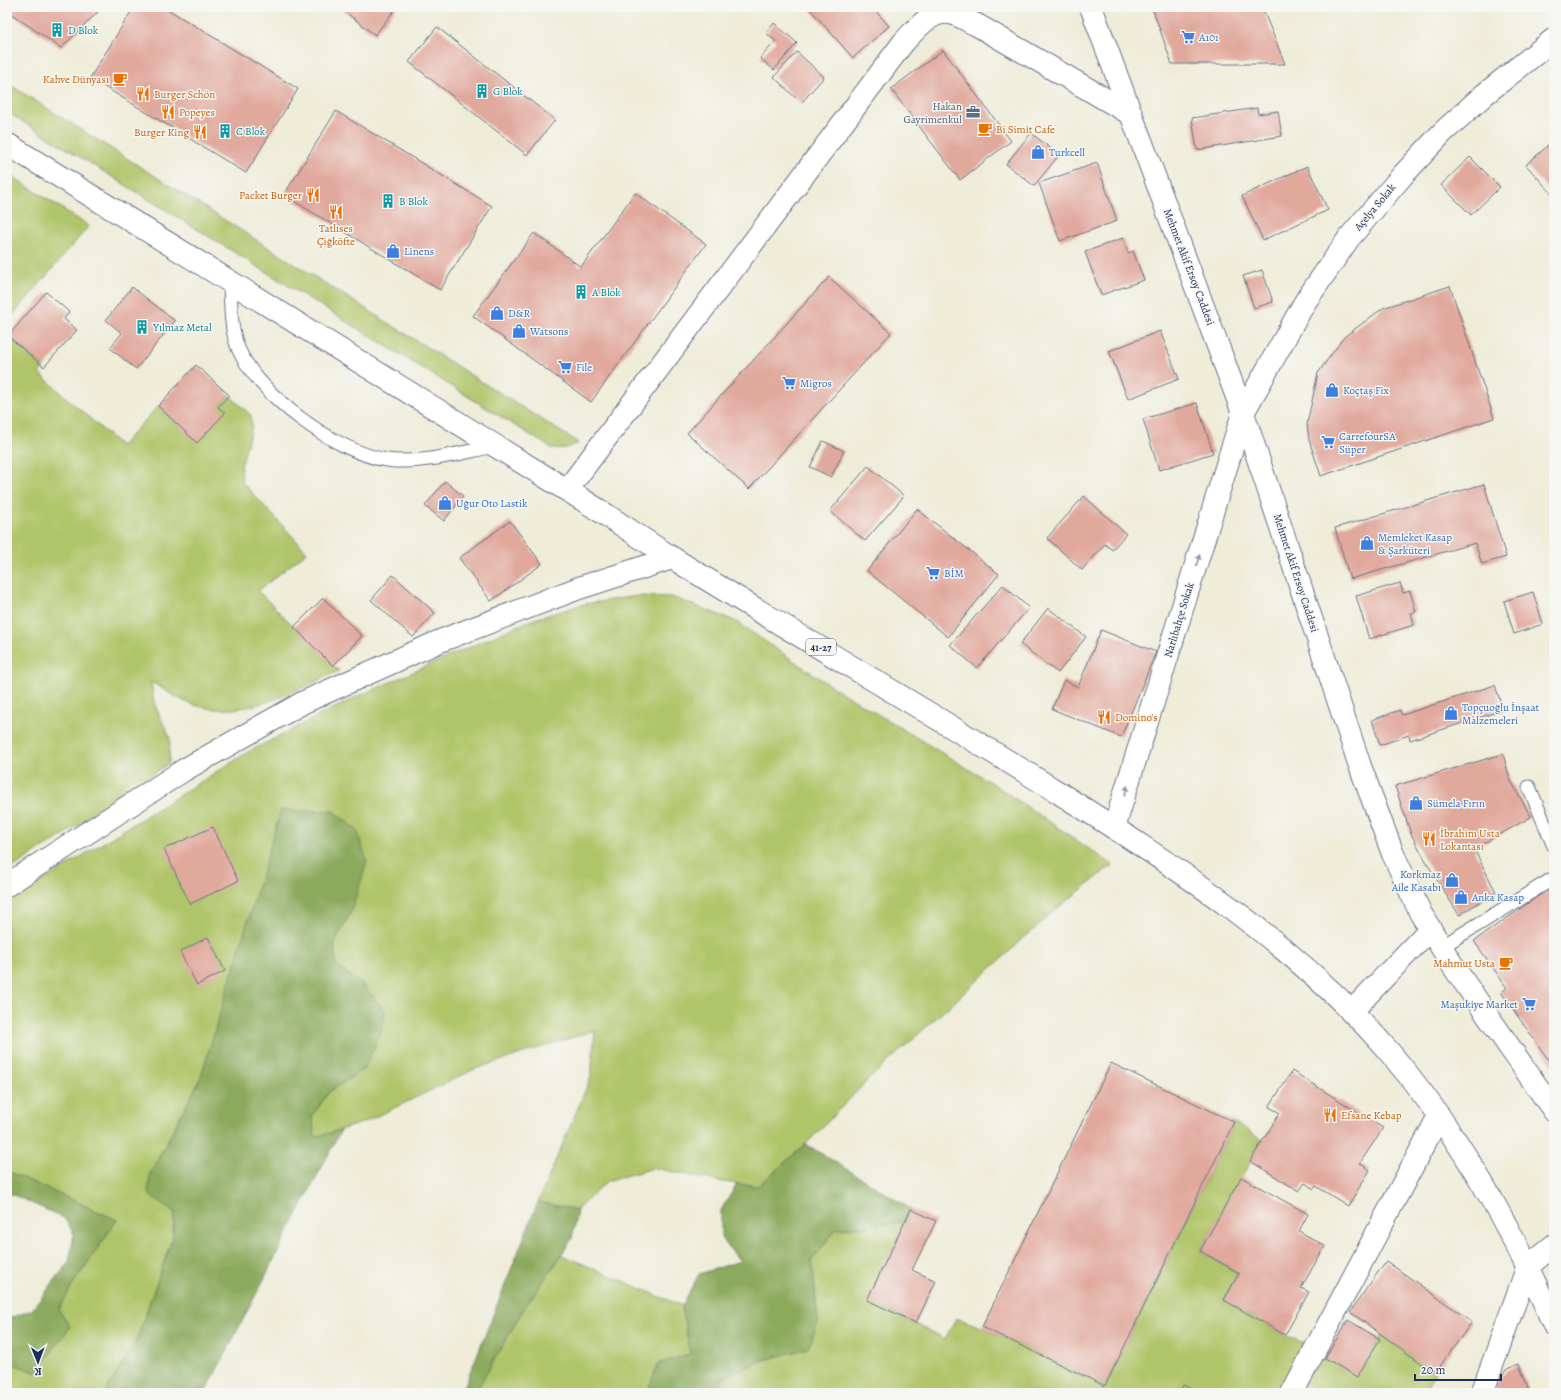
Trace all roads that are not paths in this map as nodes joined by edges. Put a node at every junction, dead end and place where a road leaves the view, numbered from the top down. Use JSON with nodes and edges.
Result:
{"nodes":[{"id":1,"x":1091,"y":7,"type":"edge"},
{"id":2,"x":1554,"y":39,"type":"edge"},
{"id":3,"x":1131,"y":114,"type":"junction"},
{"id":4,"x":7,"y":144,"type":"edge"},
{"id":5,"x":230,"y":282,"type":"junction"},
{"id":6,"x":1243,"y":413,"type":"junction"},
{"id":7,"x":495,"y":446,"type":"junction"},
{"id":8,"x":567,"y":490,"type":"junction"},
{"id":9,"x":672,"y":558,"type":"junction"},
{"id":10,"x":1529,"y":788,"type":"dead end"},
{"id":11,"x":1114,"y":828,"type":"junction"},
{"id":12,"x":1554,"y":846,"type":"edge"},
{"id":13,"x":1554,"y":878,"type":"edge"},
{"id":14,"x":7,"y":885,"type":"edge"},
{"id":15,"x":1435,"y":938,"type":"junction"},
{"id":16,"x":1351,"y":1012,"type":"junction"},
{"id":17,"x":1554,"y":1111,"type":"edge"},
{"id":18,"x":1439,"y":1116,"type":"junction"},
{"id":19,"x":1554,"y":1245,"type":"edge"},
{"id":20,"x":1528,"y":1266,"type":"junction"},
{"id":21,"x":1554,"y":1325,"type":"edge"},
{"id":22,"x":1292,"y":1393,"type":"edge"},
{"id":23,"x":1482,"y":1393,"type":"edge"}],
"edges":[{"from":1,"to":3,"type":"main road","name":"Mehmet Akif Ersoy Caddesi"},
{"from":2,"to":6,"type":"main road","name":"Açelya Sokak"},
{"from":3,"to":6,"type":"main road","name":"Mehmet Akif Ersoy Caddesi"},
{"from":3,"to":8,"type":"main road"},
{"from":4,"to":5,"type":"main road","number":"41-27"},
{"from":5,"to":7,"type":"main road","number":"41-27"},
{"from":5,"to":7,"type":"lane"},
{"from":11,"to":6,"type":"main road","name":"Narlıbahçe Sokak","one_way":true},
{"from":6,"to":15,"type":"main road","name":"Mehmet Akif Ersoy Caddesi"},
{"from":7,"to":8,"type":"main road","number":"41-27"},
{"from":8,"to":9,"type":"main road","number":"41-27"},
{"from":9,"to":11,"type":"main road","number":"41-27"},
{"from":9,"to":14,"type":"main road"},
{"from":10,"to":12,"type":"lane"},
{"from":11,"to":16,"type":"main road","number":"41-27"},
{"from":13,"to":15,"type":"lane"},
{"from":15,"to":16,"type":"main road"},
{"from":15,"to":17,"type":"main road","name":"Mehmet Akif Ersoy Caddesi"},
{"from":16,"to":18,"type":"main road","number":"41-27"},
{"from":18,"to":20,"type":"main road","number":"41-27"},
{"from":18,"to":22,"type":"main road"},
{"from":19,"to":20,"type":"main road"},
{"from":20,"to":21,"type":"main road","number":"41-27"},
{"from":20,"to":23,"type":"main road"}]}
